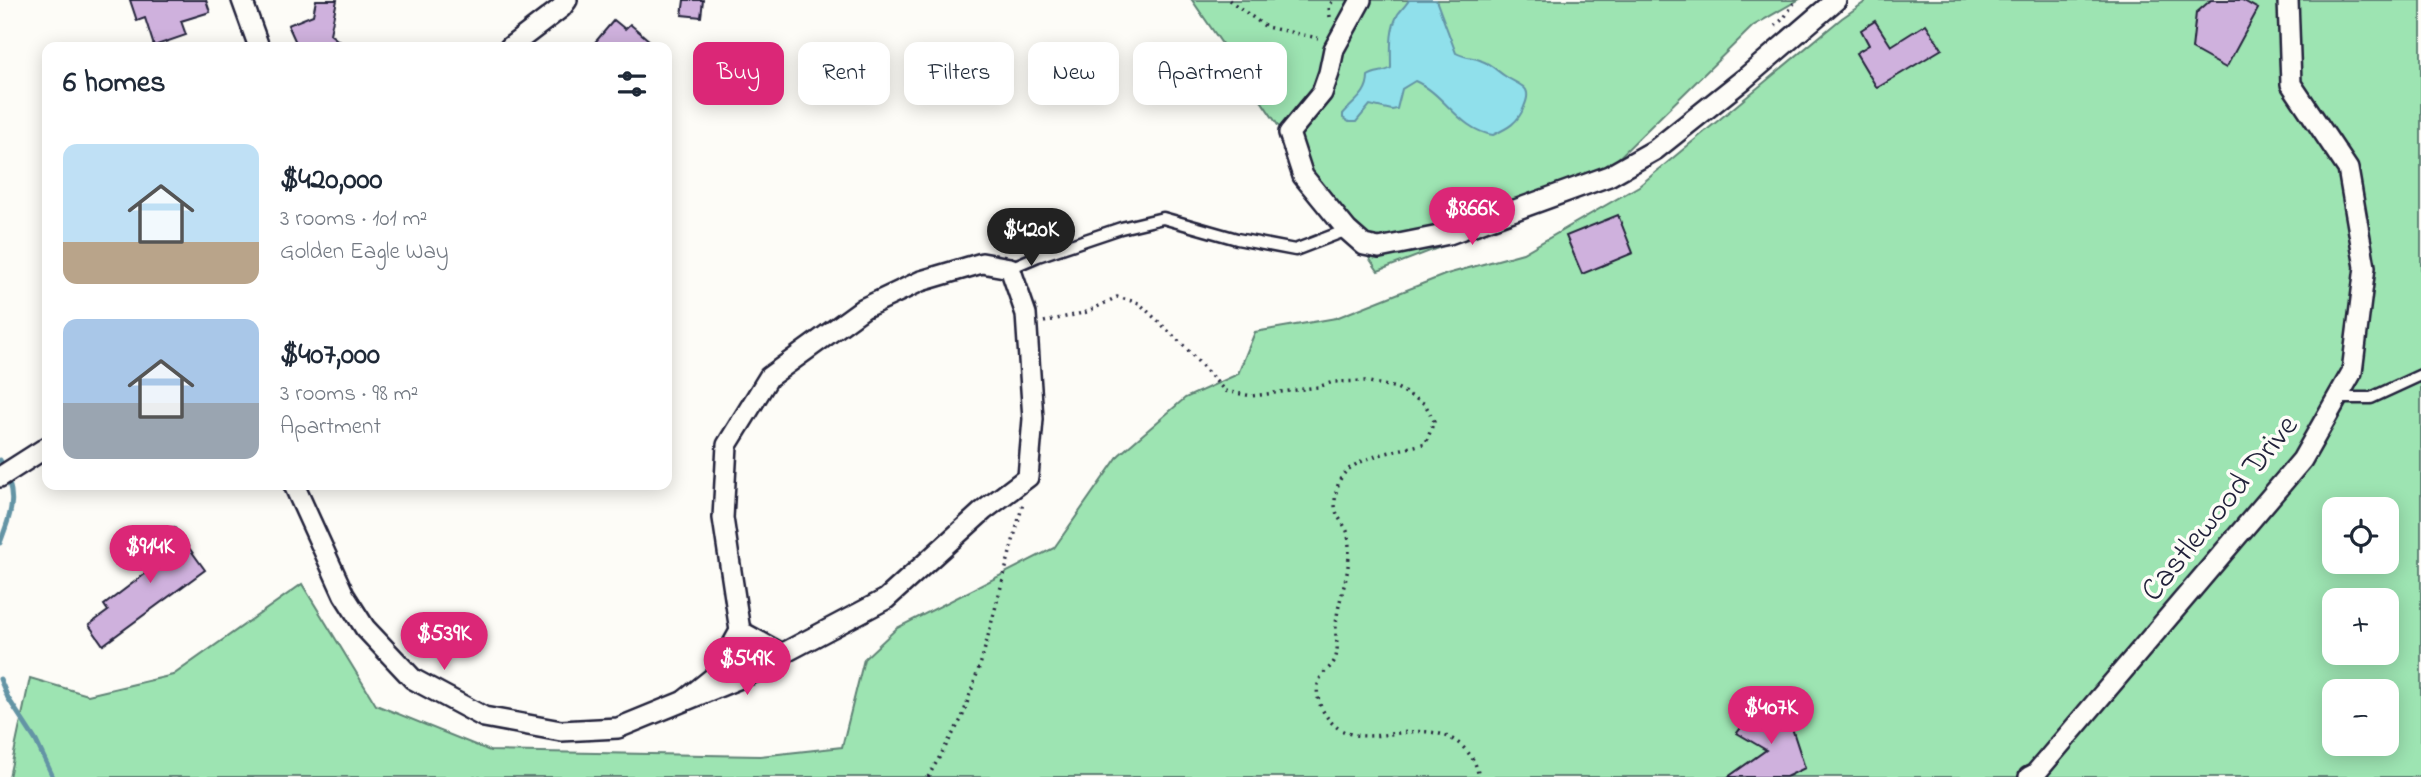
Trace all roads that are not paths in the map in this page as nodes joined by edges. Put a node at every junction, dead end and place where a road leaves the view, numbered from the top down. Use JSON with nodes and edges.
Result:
{"nodes":[{"id":1,"x":242,"y":0,"type":"edge"},
{"id":2,"x":567,"y":0,"type":"edge"},
{"id":3,"x":1361,"y":0,"type":"edge"},
{"id":4,"x":1836,"y":0,"type":"edge"},
{"id":5,"x":2288,"y":0,"type":"edge"},
{"id":6,"x":257,"y":42,"type":"edge"},
{"id":7,"x":517,"y":42,"type":"edge"},
{"id":8,"x":1347,"y":230,"type":"junction"},
{"id":9,"x":1010,"y":268,"type":"junction"},
{"id":10,"x":2421,"y":375,"type":"edge"},
{"id":11,"x":2337,"y":398,"type":"junction"},
{"id":12,"x":42,"y":450,"type":"edge"},
{"id":13,"x":0,"y":477,"type":"edge"},
{"id":14,"x":296,"y":490,"type":"edge"},
{"id":15,"x":740,"y":631,"type":"junction"},
{"id":16,"x":782,"y":654,"type":"junction"},
{"id":17,"x":685,"y":701,"type":"junction"},
{"id":18,"x":2029,"y":777,"type":"edge"}],
"edges":[{"from":1,"to":6,"type":"street"},
{"from":2,"to":7,"type":"street"},
{"from":3,"to":8,"type":"street"},
{"from":4,"to":8,"type":"street"},
{"from":5,"to":11,"type":"street","name":"Castlewood Drive"},
{"from":8,"to":9,"type":"lane"},
{"from":9,"to":15,"type":"street"},
{"from":9,"to":16,"type":"street"},
{"from":10,"to":11,"type":"lane"},
{"from":11,"to":18,"type":"street","name":"Castlewood Drive"},
{"from":12,"to":13,"type":"street"},
{"from":14,"to":17,"type":"street"},
{"from":15,"to":16,"type":"street"},
{"from":15,"to":17,"type":"street"},
{"from":16,"to":17,"type":"street"}]}
